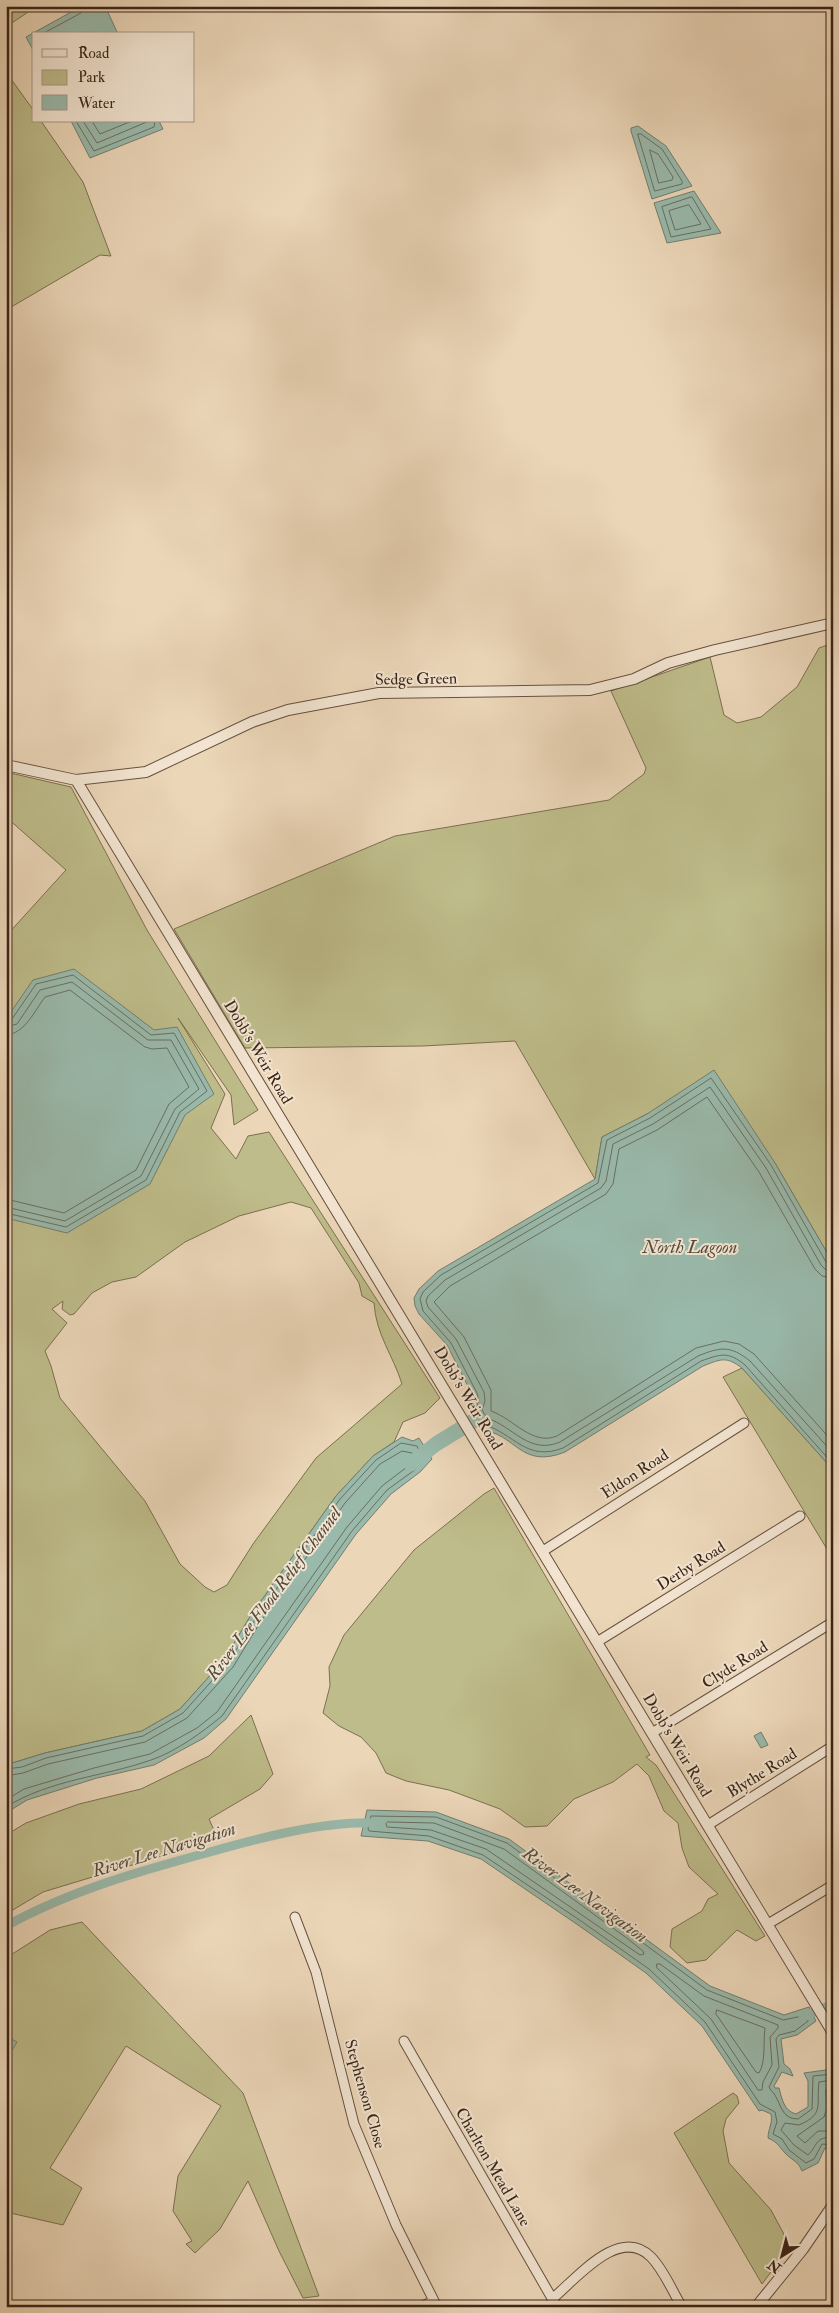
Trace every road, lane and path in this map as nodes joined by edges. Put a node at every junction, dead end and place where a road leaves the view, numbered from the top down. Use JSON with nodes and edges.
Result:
{"nodes":[{"id":1,"x":833,"y":623,"type":"edge"},
{"id":2,"x":6,"y":765,"type":"edge"},
{"id":3,"x":76,"y":780,"type":"junction"},
{"id":4,"x":744,"y":1423,"type":"dead end"},
{"id":5,"x":800,"y":1516,"type":"dead end"},
{"id":6,"x":543,"y":1551,"type":"junction"},
{"id":7,"x":833,"y":1622,"type":"edge"},
{"id":8,"x":598,"y":1642,"type":"junction"},
{"id":9,"x":652,"y":1733,"type":"junction"},
{"id":10,"x":833,"y":1746,"type":"edge"},
{"id":11,"x":708,"y":1825,"type":"junction"},
{"id":12,"x":833,"y":1885,"type":"edge"},
{"id":13,"x":295,"y":1917,"type":"dead end"},
{"id":14,"x":768,"y":1924,"type":"junction"},
{"id":15,"x":833,"y":2033,"type":"edge"},
{"id":16,"x":404,"y":2041,"type":"dead end"},
{"id":17,"x":833,"y":2205,"type":"edge"},
{"id":18,"x":555,"y":2303,"type":"edge"},
{"id":19,"x":435,"y":2304,"type":"edge"},
{"id":20,"x":421,"y":2307,"type":"edge"},
{"id":21,"x":682,"y":2307,"type":"edge"},
{"id":22,"x":756,"y":2307,"type":"edge"}],
"edges":[{"from":1,"to":3,"type":"street","name":"Sedge Green"},
{"from":2,"to":3,"type":"street","name":"Sedge Green"},
{"from":3,"to":6,"type":"street","name":"Dobb's Weir Road"},
{"from":4,"to":6,"type":"street","name":"Eldon Road"},
{"from":5,"to":8,"type":"street","name":"Derby Road"},
{"from":6,"to":8,"type":"street","name":"Dobb's Weir Road"},
{"from":7,"to":9,"type":"street","name":"Clyde Road"},
{"from":8,"to":9,"type":"street","name":"Dobb's Weir Road"},
{"from":9,"to":11,"type":"street","name":"Dobb's Weir Road"},
{"from":10,"to":11,"type":"street","name":"Blythe Road"},
{"from":11,"to":14,"type":"street","name":"Dobb's Weir Road"},
{"from":12,"to":14,"type":"street"},
{"from":13,"to":19,"type":"street","name":"Stephenson Close"},
{"from":14,"to":15,"type":"street","name":"Dobb's Weir Road"},
{"from":16,"to":18,"type":"street","name":"Charlton Mead Lane"},
{"from":17,"to":22,"type":"street"},
{"from":18,"to":21,"type":"street"},
{"from":19,"to":20,"type":"street","name":"Stephenson Close"}]}
